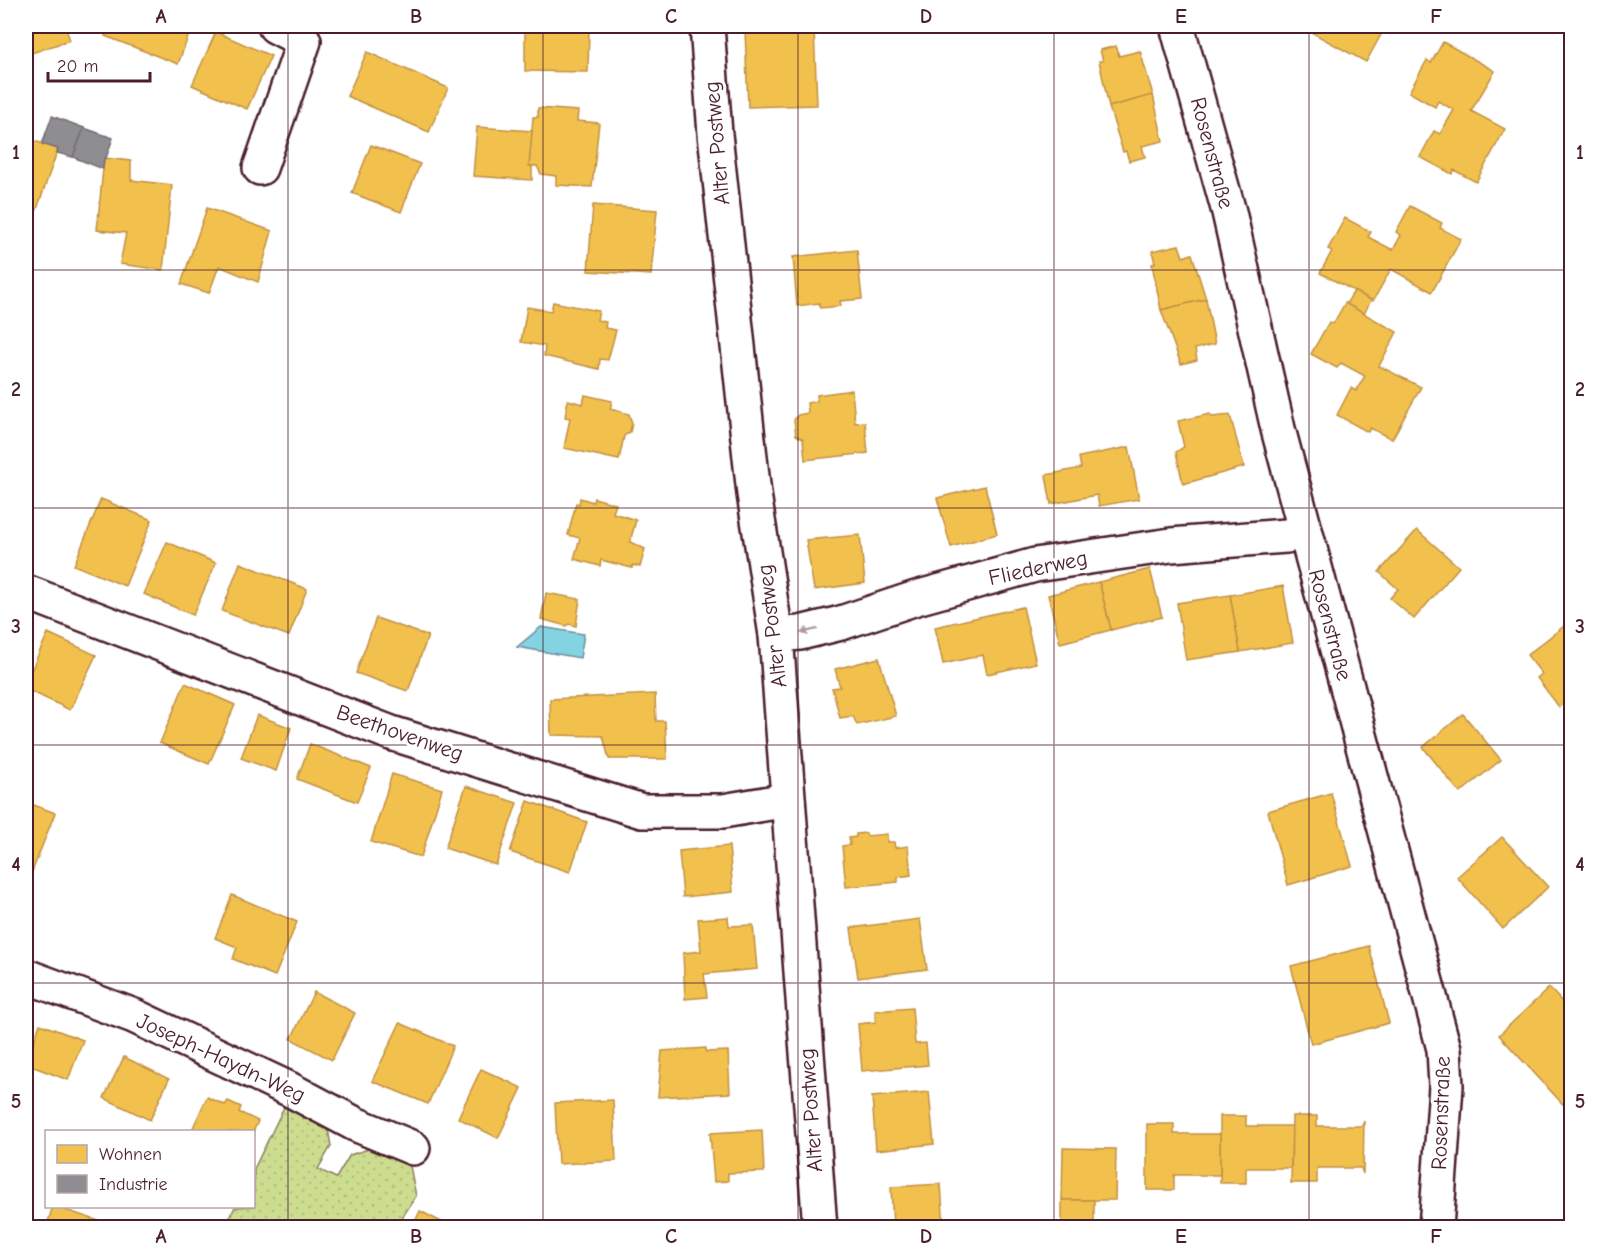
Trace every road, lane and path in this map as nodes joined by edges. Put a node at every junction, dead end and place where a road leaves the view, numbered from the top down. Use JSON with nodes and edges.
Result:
{"nodes":[{"id":1,"x":274,"y":26,"type":"edge"},
{"id":2,"x":707,"y":26,"type":"edge"},
{"id":3,"x":1177,"y":26,"type":"edge"},
{"id":4,"x":260,"y":168,"type":"dead end"},
{"id":5,"x":1305,"y":532,"type":"junction"},
{"id":6,"x":26,"y":592,"type":"edge"},
{"id":7,"x":776,"y":635,"type":"junction"},
{"id":8,"x":788,"y":800,"type":"junction"},
{"id":9,"x":26,"y":976,"type":"edge"},
{"id":10,"x":413,"y":1148,"type":"dead end"},
{"id":11,"x":820,"y":1227,"type":"edge"},
{"id":12,"x":1436,"y":1227,"type":"edge"}],
"edges":[{"from":1,"to":4,"type":"street"},
{"from":2,"to":7,"type":"street","name":"Alter Postweg"},
{"from":3,"to":5,"type":"street","name":"Rosenstraße"},
{"from":5,"to":7,"type":"street","name":"Fliederweg","one_way":true},
{"from":5,"to":12,"type":"street","name":"Rosenstraße"},
{"from":6,"to":8,"type":"street","name":"Beethovenweg"},
{"from":7,"to":8,"type":"street","name":"Alter Postweg"},
{"from":8,"to":11,"type":"street","name":"Alter Postweg"},
{"from":9,"to":10,"type":"street","name":"Joseph-Haydn-Weg"}]}
